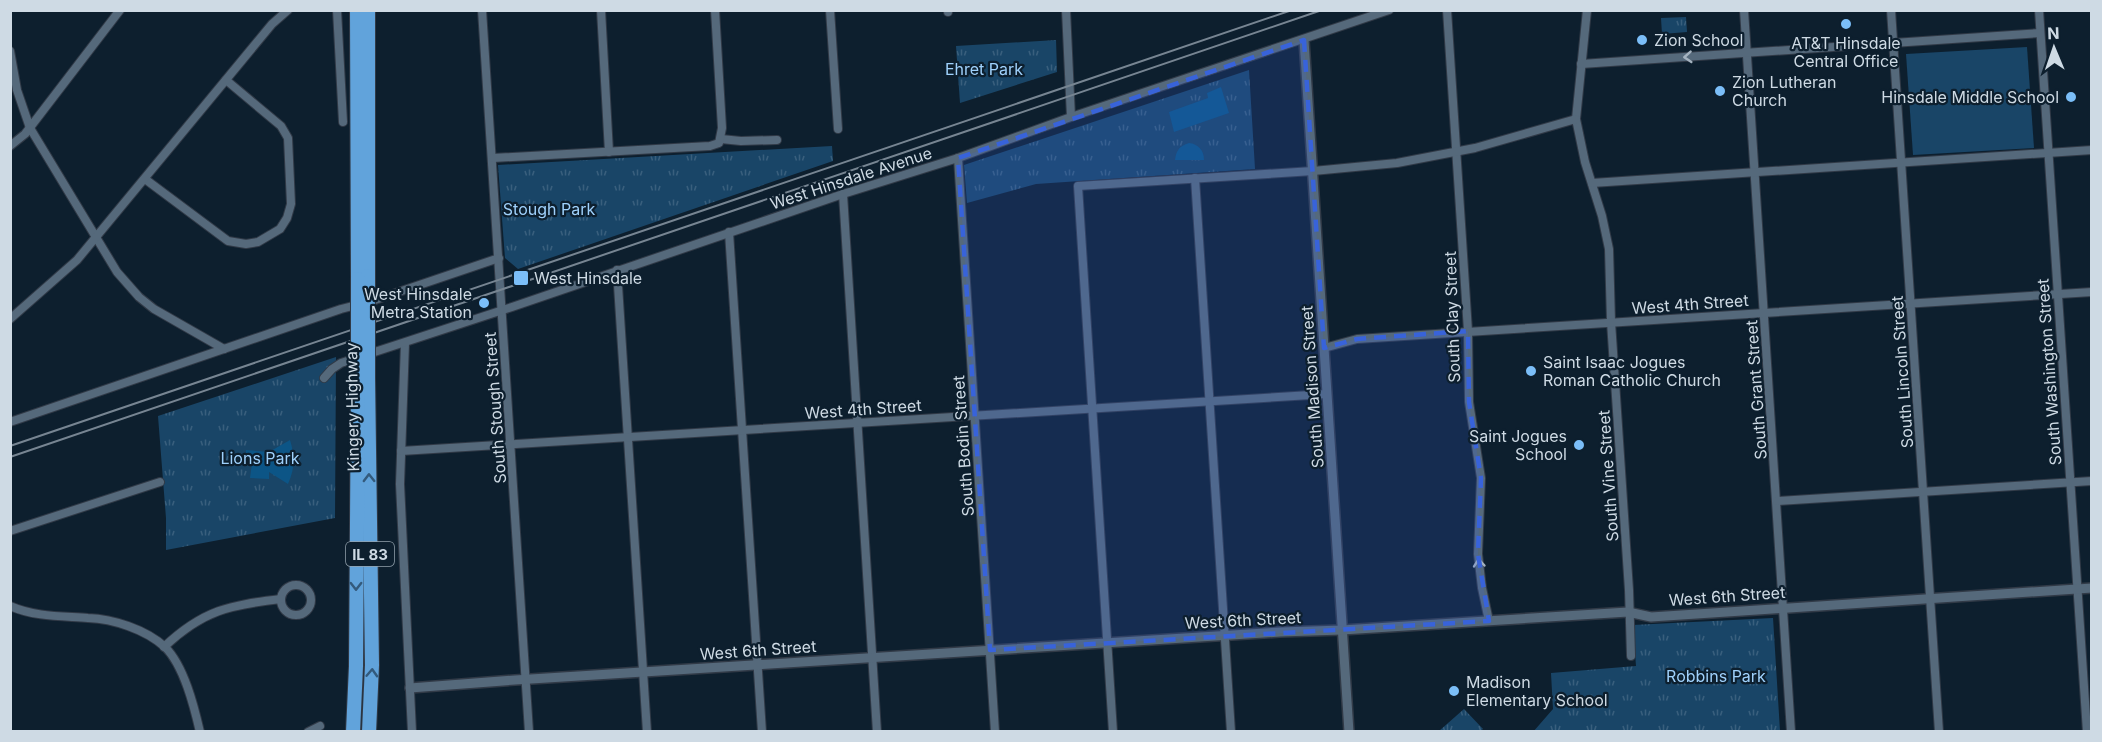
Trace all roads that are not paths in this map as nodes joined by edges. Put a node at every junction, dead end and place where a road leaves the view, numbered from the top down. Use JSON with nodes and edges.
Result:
{"nodes":[{"id":1,"x":120,"y":10,"type":"edge"},
{"id":2,"x":288,"y":10,"type":"edge"},
{"id":3,"x":338,"y":10,"type":"edge"},
{"id":4,"x":357,"y":10,"type":"edge"},
{"id":5,"x":368,"y":10,"type":"edge"},
{"id":6,"x":482,"y":10,"type":"edge"},
{"id":7,"x":601,"y":10,"type":"edge"},
{"id":8,"x":715,"y":10,"type":"edge"},
{"id":9,"x":830,"y":10,"type":"edge"},
{"id":10,"x":1066,"y":10,"type":"edge"},
{"id":11,"x":1389,"y":10,"type":"edge"},
{"id":12,"x":1447,"y":10,"type":"edge"},
{"id":13,"x":1587,"y":10,"type":"edge"},
{"id":14,"x":1744,"y":10,"type":"edge"},
{"id":15,"x":1892,"y":10,"type":"edge"},
{"id":16,"x":2039,"y":10,"type":"edge"},
{"id":17,"x":2040,"y":33,"type":"junction"},
{"id":18,"x":1304,"y":40,"type":"junction"},
{"id":19,"x":1893,"y":42,"type":"junction"},
{"id":20,"x":10,"y":51,"type":"edge"},
{"id":21,"x":1746,"y":53,"type":"junction"},
{"id":22,"x":1581,"y":64,"type":"junction"},
{"id":23,"x":226,"y":80,"type":"junction"},
{"id":24,"x":1071,"y":117,"type":"junction"},
{"id":25,"x":1576,"y":119,"type":"junction"},
{"id":26,"x":343,"y":122,"type":"dead end"},
{"id":27,"x":30,"y":128,"type":"junction"},
{"id":28,"x":838,"y":129,"type":"dead end"},
{"id":29,"x":777,"y":140,"type":"dead end"},
{"id":30,"x":720,"y":141,"type":"junction"},
{"id":31,"x":10,"y":146,"type":"edge"},
{"id":32,"x":2091,"y":150,"type":"edge"},
{"id":33,"x":609,"y":152,"type":"junction"},
{"id":34,"x":1456,"y":153,"type":"junction"},
{"id":35,"x":2048,"y":153,"type":"junction"},
{"id":36,"x":493,"y":158,"type":"junction"},
{"id":37,"x":958,"y":158,"type":"junction"},
{"id":38,"x":1902,"y":163,"type":"junction"},
{"id":39,"x":1313,"y":171,"type":"junction"},
{"id":40,"x":1755,"y":172,"type":"junction"},
{"id":41,"x":1196,"y":178,"type":"junction"},
{"id":42,"x":145,"y":179,"type":"junction"},
{"id":43,"x":1592,"y":183,"type":"junction"},
{"id":44,"x":843,"y":194,"type":"junction"},
{"id":45,"x":729,"y":232,"type":"junction"},
{"id":46,"x":95,"y":238,"type":"junction"},
{"id":47,"x":499,"y":258,"type":"junction"},
{"id":48,"x":617,"y":270,"type":"junction"},
{"id":49,"x":363,"y":277,"type":"junction"},
{"id":50,"x":2091,"y":292,"type":"edge"},
{"id":51,"x":2058,"y":294,"type":"junction"},
{"id":52,"x":1911,"y":304,"type":"junction"},
{"id":53,"x":502,"y":311,"type":"junction"},
{"id":54,"x":1764,"y":313,"type":"junction"},
{"id":55,"x":10,"y":319,"type":"edge"},
{"id":56,"x":1611,"y":322,"type":"junction"},
{"id":57,"x":1468,"y":331,"type":"junction"},
{"id":58,"x":405,"y":343,"type":"junction"},
{"id":59,"x":1324,"y":348,"type":"junction"},
{"id":60,"x":224,"y":349,"type":"junction"},
{"id":61,"x":324,"y":378,"type":"dead end"},
{"id":62,"x":363,"y":378,"type":"junction"},
{"id":63,"x":1327,"y":394,"type":"junction"},
{"id":64,"x":1210,"y":401,"type":"junction"},
{"id":65,"x":1092,"y":409,"type":"junction"},
{"id":66,"x":975,"y":416,"type":"junction"},
{"id":67,"x":10,"y":422,"type":"edge"},
{"id":68,"x":857,"y":423,"type":"junction"},
{"id":69,"x":743,"y":431,"type":"junction"},
{"id":70,"x":629,"y":438,"type":"junction"},
{"id":71,"x":511,"y":445,"type":"junction"},
{"id":72,"x":401,"y":451,"type":"junction"},
{"id":73,"x":2091,"y":481,"type":"edge"},
{"id":74,"x":160,"y":482,"type":"dead end"},
{"id":75,"x":2070,"y":482,"type":"junction"},
{"id":76,"x":1924,"y":492,"type":"junction"},
{"id":77,"x":1777,"y":501,"type":"junction"},
{"id":78,"x":10,"y":531,"type":"edge"},
{"id":79,"x":2091,"y":588,"type":"edge"},
{"id":80,"x":2078,"y":589,"type":"junction"},
{"id":81,"x":281,"y":598,"type":"junction"},
{"id":82,"x":1931,"y":598,"type":"junction"},
{"id":83,"x":10,"y":606,"type":"edge"},
{"id":84,"x":1784,"y":608,"type":"junction"},
{"id":85,"x":1628,"y":612,"type":"junction"},
{"id":86,"x":1489,"y":621,"type":"junction"},
{"id":87,"x":1342,"y":630,"type":"junction"},
{"id":88,"x":1225,"y":636,"type":"junction"},
{"id":89,"x":1107,"y":643,"type":"junction"},
{"id":90,"x":164,"y":647,"type":"junction"},
{"id":91,"x":990,"y":650,"type":"junction"},
{"id":92,"x":1631,"y":656,"type":"dead end"},
{"id":93,"x":872,"y":658,"type":"junction"},
{"id":94,"x":758,"y":665,"type":"junction"},
{"id":95,"x":644,"y":672,"type":"junction"},
{"id":96,"x":526,"y":679,"type":"junction"},
{"id":97,"x":410,"y":688,"type":"junction"},
{"id":98,"x":2088,"y":699,"type":"edge"},
{"id":99,"x":320,"y":726,"type":"dead end"},
{"id":100,"x":200,"y":732,"type":"edge"},
{"id":101,"x":308,"y":732,"type":"edge"},
{"id":102,"x":353,"y":732,"type":"edge"},
{"id":103,"x":369,"y":732,"type":"edge"},
{"id":104,"x":412,"y":732,"type":"edge"},
{"id":105,"x":529,"y":732,"type":"edge"},
{"id":106,"x":647,"y":732,"type":"edge"},
{"id":107,"x":762,"y":732,"type":"edge"},
{"id":108,"x":877,"y":732,"type":"edge"},
{"id":109,"x":995,"y":732,"type":"edge"},
{"id":110,"x":1113,"y":732,"type":"edge"},
{"id":111,"x":1231,"y":732,"type":"edge"},
{"id":112,"x":1349,"y":732,"type":"edge"},
{"id":113,"x":1791,"y":732,"type":"edge"},
{"id":114,"x":1939,"y":732,"type":"edge"},
{"id":115,"x":2086,"y":732,"type":"edge"}],
"edges":[{"from":1,"to":27,"type":"street"},
{"from":2,"to":23,"type":"street"},
{"from":3,"to":26,"type":"street"},
{"from":4,"to":49,"type":"highway","name":"Kingery Highway","number":"IL 83"},
{"from":5,"to":49,"type":"highway","name":"Kingery Highway","number":"IL 83"},
{"from":6,"to":36,"type":"street","name":"South Stough Street"},
{"from":7,"to":33,"type":"street"},
{"from":8,"to":30,"type":"street"},
{"from":9,"to":28,"type":"street"},
{"from":10,"to":24,"type":"street"},
{"from":11,"to":18,"type":"street","name":"West Hinsdale Avenue"},
{"from":12,"to":34,"type":"street","name":"South Clay Street"},
{"from":13,"to":22,"type":"street","name":"South Vine Street"},
{"from":14,"to":21,"type":"street","name":"South Grant Street"},
{"from":15,"to":19,"type":"street","name":"South Lincoln Street"},
{"from":16,"to":17,"type":"street","name":"South Washington Street"},
{"from":17,"to":19,"type":"street"},
{"from":17,"to":35,"type":"street","name":"South Washington Street"},
{"from":18,"to":24,"type":"street","name":"West Hinsdale Avenue"},
{"from":18,"to":39,"type":"street","name":"South Madison Street"},
{"from":19,"to":21,"type":"street"},
{"from":19,"to":38,"type":"street","name":"South Lincoln Street"},
{"from":20,"to":27,"type":"street"},
{"from":21,"to":22,"type":"street","one_way":true},
{"from":21,"to":40,"type":"street","name":"South Grant Street"},
{"from":22,"to":25,"type":"street","name":"South Vine Street"},
{"from":23,"to":42,"type":"street"},
{"from":23,"to":42,"type":"street"},
{"from":24,"to":37,"type":"street","name":"West Hinsdale Avenue"},
{"from":25,"to":34,"type":"street"},
{"from":25,"to":43,"type":"street","name":"South Vine Street"},
{"from":27,"to":31,"type":"street"},
{"from":27,"to":46,"type":"street"},
{"from":29,"to":30,"type":"street"},
{"from":30,"to":33,"type":"street"},
{"from":32,"to":35,"type":"street"},
{"from":33,"to":36,"type":"street"},
{"from":34,"to":39,"type":"street"},
{"from":34,"to":57,"type":"street","name":"South Clay Street"},
{"from":35,"to":38,"type":"street"},
{"from":35,"to":51,"type":"street","name":"South Washington Street"},
{"from":36,"to":47,"type":"street","name":"South Stough Street"},
{"from":37,"to":44,"type":"street","name":"West Hinsdale Avenue"},
{"from":37,"to":66,"type":"street","name":"South Bodin Street"},
{"from":38,"to":40,"type":"street"},
{"from":38,"to":52,"type":"street","name":"South Lincoln Street"},
{"from":39,"to":41,"type":"street"},
{"from":39,"to":59,"type":"street","name":"South Madison Street"},
{"from":40,"to":43,"type":"street"},
{"from":40,"to":54,"type":"street","name":"South Grant Street"},
{"from":41,"to":64,"type":"street"},
{"from":41,"to":65,"type":"street"},
{"from":42,"to":46,"type":"street"},
{"from":43,"to":56,"type":"street","name":"South Vine Street"},
{"from":44,"to":45,"type":"street","name":"West Hinsdale Avenue"},
{"from":44,"to":68,"type":"street"},
{"from":45,"to":48,"type":"street","name":"West Hinsdale Avenue"},
{"from":45,"to":69,"type":"street"},
{"from":46,"to":55,"type":"street"},
{"from":46,"to":60,"type":"street"},
{"from":47,"to":53,"type":"street","name":"South Stough Street"},
{"from":47,"to":60,"type":"street"},
{"from":48,"to":53,"type":"street","name":"West Hinsdale Avenue"},
{"from":48,"to":70,"type":"street"},
{"from":49,"to":62,"type":"highway","name":"Kingery Highway","number":"IL 83","bridge":true},
{"from":50,"to":51,"type":"street","name":"West 4th Street"},
{"from":51,"to":52,"type":"street","name":"West 4th Street"},
{"from":51,"to":75,"type":"street","name":"South Washington Street"},
{"from":52,"to":54,"type":"street","name":"West 4th Street"},
{"from":52,"to":76,"type":"street","name":"South Lincoln Street"},
{"from":53,"to":58,"type":"street","name":"West Hinsdale Avenue"},
{"from":53,"to":71,"type":"street","name":"South Stough Street"},
{"from":54,"to":56,"type":"street","name":"West 4th Street"},
{"from":54,"to":77,"type":"street","name":"South Grant Street"},
{"from":56,"to":57,"type":"street","name":"West 4th Street"},
{"from":56,"to":85,"type":"street","name":"South Vine Street"},
{"from":57,"to":59,"type":"street","name":"West 4th Street"},
{"from":86,"to":57,"type":"street","name":"South Clay Street","one_way":true},
{"from":58,"to":61,"type":"street","name":"West Hinsdale Avenue"},
{"from":58,"to":72,"type":"street"},
{"from":59,"to":63,"type":"street","name":"South Madison Street"},
{"from":60,"to":67,"type":"street"},
{"from":62,"to":102,"type":"highway","name":"Kingery Highway","number":"IL 83","one_way":true},
{"from":103,"to":62,"type":"highway","name":"Kingery Highway","number":"IL 83","one_way":true},
{"from":63,"to":64,"type":"street","name":"West 4th Street"},
{"from":63,"to":87,"type":"street","name":"South Madison Street"},
{"from":64,"to":65,"type":"street","name":"West 4th Street"},
{"from":64,"to":88,"type":"street"},
{"from":65,"to":66,"type":"street","name":"West 4th Street"},
{"from":65,"to":89,"type":"street"},
{"from":66,"to":68,"type":"street","name":"West 4th Street"},
{"from":66,"to":91,"type":"street","name":"South Bodin Street"},
{"from":68,"to":69,"type":"street","name":"West 4th Street"},
{"from":68,"to":93,"type":"street"},
{"from":69,"to":70,"type":"street","name":"West 4th Street"},
{"from":69,"to":94,"type":"street"},
{"from":70,"to":71,"type":"street","name":"West 4th Street"},
{"from":70,"to":95,"type":"street"},
{"from":71,"to":72,"type":"street","name":"West 4th Street"},
{"from":71,"to":96,"type":"street","name":"South Stough Street"},
{"from":72,"to":97,"type":"street"},
{"from":73,"to":75,"type":"street"},
{"from":74,"to":78,"type":"street"},
{"from":75,"to":76,"type":"street"},
{"from":75,"to":80,"type":"street","name":"South Washington Street"},
{"from":76,"to":77,"type":"street"},
{"from":76,"to":82,"type":"street","name":"South Lincoln Street"},
{"from":77,"to":84,"type":"street","name":"South Grant Street"},
{"from":79,"to":80,"type":"street","name":"West 6th Street"},
{"from":80,"to":82,"type":"street","name":"West 6th Street"},
{"from":80,"to":98,"type":"street","name":"South Washington Street"},
{"from":81,"to":81,"type":"street"},
{"from":81,"to":90,"type":"street"},
{"from":82,"to":84,"type":"street","name":"West 6th Street"},
{"from":82,"to":114,"type":"street","name":"South Lincoln Street"},
{"from":83,"to":90,"type":"street"},
{"from":84,"to":85,"type":"street","name":"West 6th Street"},
{"from":84,"to":113,"type":"street","name":"South Grant Street"},
{"from":85,"to":86,"type":"street","name":"West 6th Street"},
{"from":85,"to":92,"type":"street","name":"South Vine Street"},
{"from":86,"to":87,"type":"street","name":"West 6th Street"},
{"from":87,"to":88,"type":"street","name":"West 6th Street"},
{"from":87,"to":112,"type":"street","name":"South Madison Street"},
{"from":88,"to":89,"type":"street","name":"West 6th Street"},
{"from":88,"to":111,"type":"street"},
{"from":89,"to":91,"type":"street","name":"West 6th Street"},
{"from":89,"to":110,"type":"street"},
{"from":90,"to":100,"type":"street"},
{"from":91,"to":93,"type":"street","name":"West 6th Street"},
{"from":91,"to":109,"type":"street","name":"South Bodin Street"},
{"from":93,"to":94,"type":"street","name":"West 6th Street"},
{"from":93,"to":108,"type":"street"},
{"from":94,"to":95,"type":"street","name":"West 6th Street"},
{"from":94,"to":107,"type":"street"},
{"from":95,"to":96,"type":"street","name":"West 6th Street"},
{"from":95,"to":106,"type":"street"},
{"from":96,"to":97,"type":"street","name":"West 6th Street"},
{"from":96,"to":105,"type":"street","name":"South Stough Street"},
{"from":97,"to":104,"type":"street"},
{"from":98,"to":115,"type":"street","name":"South Washington Street"},
{"from":99,"to":101,"type":"street"}]}
